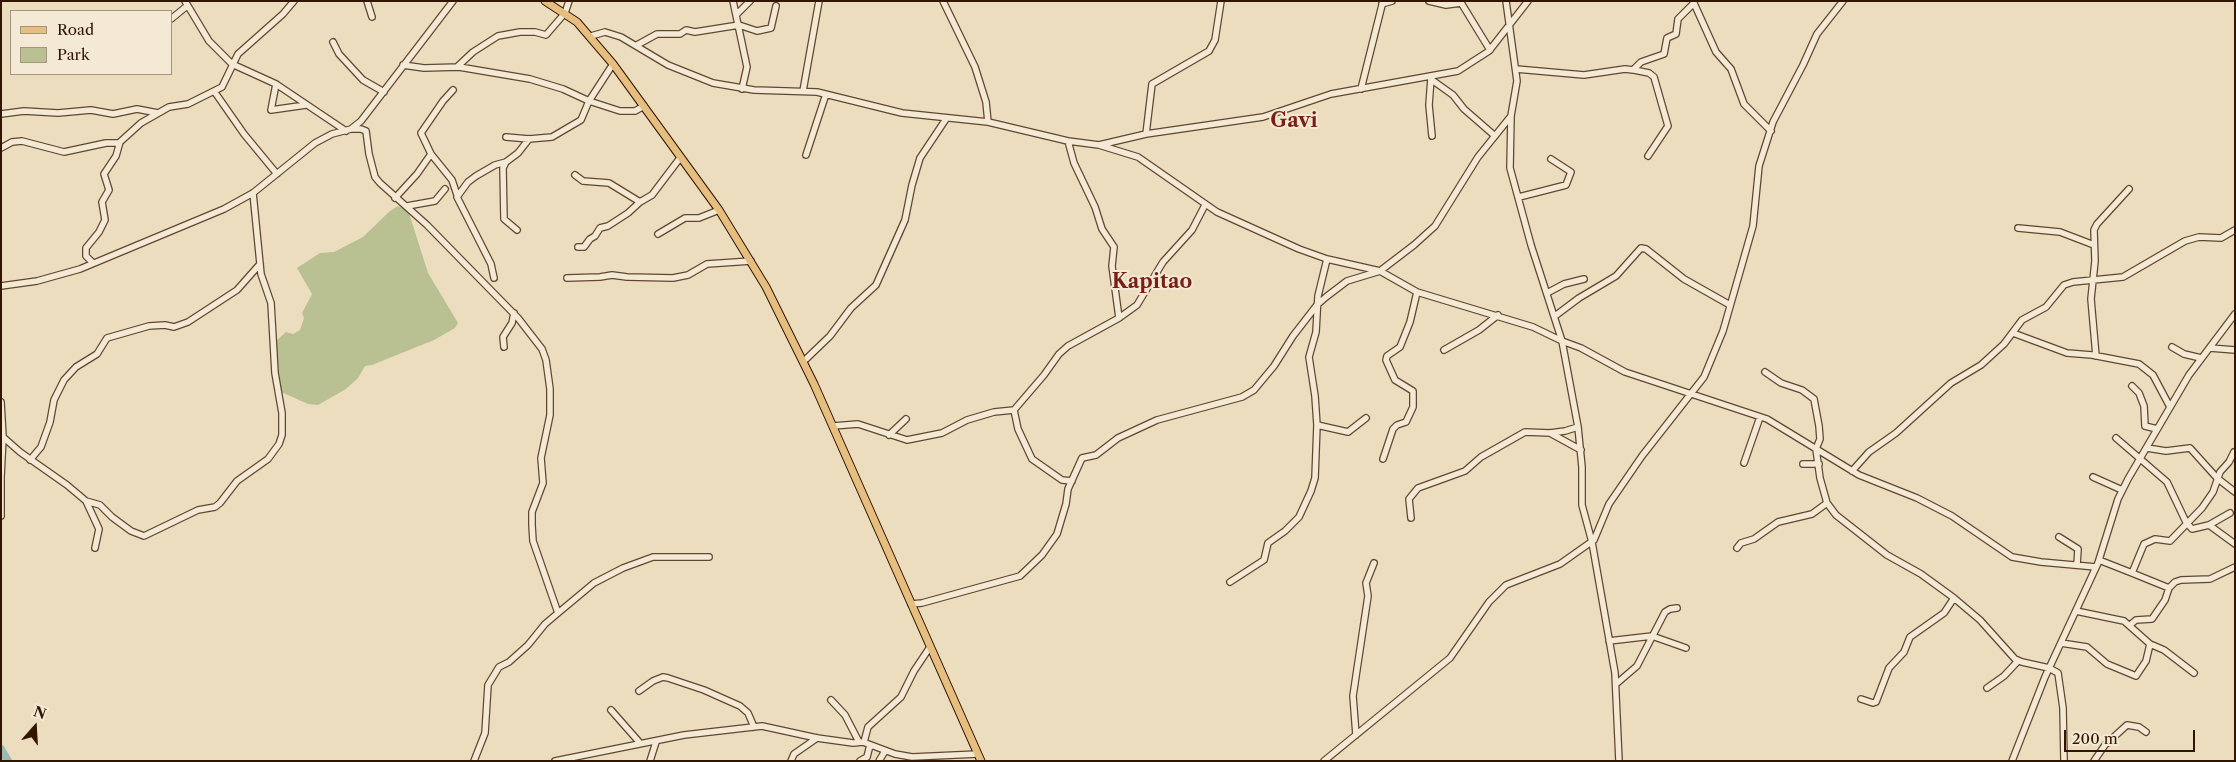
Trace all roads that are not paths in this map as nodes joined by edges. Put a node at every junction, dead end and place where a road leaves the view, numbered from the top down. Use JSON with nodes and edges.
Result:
{"nodes":[{"id":1,"x":294,"y":1,"type":"edge"},
{"id":2,"x":367,"y":1,"type":"edge"},
{"id":3,"x":453,"y":1,"type":"edge"},
{"id":4,"x":545,"y":1,"type":"edge"},
{"id":5,"x":569,"y":1,"type":"edge"},
{"id":6,"x":733,"y":1,"type":"edge"},
{"id":7,"x":750,"y":1,"type":"edge"},
{"id":8,"x":819,"y":1,"type":"edge"},
{"id":9,"x":943,"y":1,"type":"edge"},
{"id":10,"x":1221,"y":1,"type":"edge"},
{"id":11,"x":1392,"y":1,"type":"edge"},
{"id":12,"x":1429,"y":1,"type":"edge"},
{"id":13,"x":1506,"y":1,"type":"edge"},
{"id":14,"x":1528,"y":1,"type":"edge"},
{"id":15,"x":1843,"y":1,"type":"edge"},
{"id":16,"x":1461,"y":2,"type":"edge"},
{"id":17,"x":1694,"y":2,"type":"edge"},
{"id":18,"x":1382,"y":3,"type":"edge"},
{"id":19,"x":186,"y":4,"type":"edge"},
{"id":20,"x":776,"y":6,"type":"dead end"},
{"id":21,"x":565,"y":13,"type":"junction"},
{"id":22,"x":737,"y":14,"type":"junction"},
{"id":23,"x":372,"y":17,"type":"dead end"},
{"id":24,"x":172,"y":18,"type":"edge"},
{"id":25,"x":739,"y":25,"type":"junction"},
{"id":26,"x":1509,"y":25,"type":"junction"},
{"id":27,"x":590,"y":36,"type":"junction"},
{"id":28,"x":333,"y":42,"type":"dead end"},
{"id":29,"x":637,"y":46,"type":"junction"},
{"id":30,"x":1490,"y":50,"type":"junction"},
{"id":31,"x":232,"y":64,"type":"junction"},
{"id":32,"x":613,"y":64,"type":"junction"},
{"id":33,"x":403,"y":65,"type":"junction"},
{"id":34,"x":457,"y":67,"type":"junction"},
{"id":35,"x":1516,"y":69,"type":"junction"},
{"id":36,"x":1634,"y":70,"type":"junction"},
{"id":37,"x":1432,"y":79,"type":"junction"},
{"id":38,"x":276,"y":84,"type":"junction"},
{"id":39,"x":742,"y":89,"type":"junction"},
{"id":40,"x":1361,"y":89,"type":"junction"},
{"id":41,"x":453,"y":90,"type":"dead end"},
{"id":42,"x":214,"y":91,"type":"junction"},
{"id":43,"x":803,"y":91,"type":"junction"},
{"id":44,"x":384,"y":92,"type":"junction"},
{"id":45,"x":826,"y":94,"type":"junction"},
{"id":46,"x":589,"y":101,"type":"junction"},
{"id":47,"x":306,"y":104,"type":"junction"},
{"id":48,"x":644,"y":106,"type":"junction"},
{"id":49,"x":158,"y":113,"type":"junction"},
{"id":50,"x":1,"y":114,"type":"edge"},
{"id":51,"x":1511,"y":116,"type":"junction"},
{"id":52,"x":946,"y":119,"type":"junction"},
{"id":53,"x":988,"y":122,"type":"junction"},
{"id":54,"x":348,"y":130,"type":"junction"},
{"id":55,"x":1771,"y":131,"type":"junction"},
{"id":56,"x":1146,"y":134,"type":"junction"},
{"id":57,"x":1432,"y":136,"type":"dead end"},
{"id":58,"x":1495,"y":136,"type":"junction"},
{"id":59,"x":506,"y":137,"type":"dead end"},
{"id":60,"x":529,"y":139,"type":"junction"},
{"id":61,"x":1068,"y":141,"type":"junction"},
{"id":62,"x":119,"y":143,"type":"junction"},
{"id":63,"x":1100,"y":145,"type":"junction"},
{"id":64,"x":1,"y":148,"type":"edge"},
{"id":65,"x":431,"y":154,"type":"junction"},
{"id":66,"x":806,"y":155,"type":"dead end"},
{"id":67,"x":1648,"y":156,"type":"dead end"},
{"id":68,"x":680,"y":158,"type":"junction"},
{"id":69,"x":1551,"y":159,"type":"dead end"},
{"id":70,"x":506,"y":162,"type":"junction"},
{"id":71,"x":277,"y":174,"type":"junction"},
{"id":72,"x":575,"y":175,"type":"dead end"},
{"id":73,"x":445,"y":189,"type":"dead end"},
{"id":74,"x":2129,"y":189,"type":"dead end"},
{"id":75,"x":253,"y":193,"type":"junction"},
{"id":76,"x":457,"y":195,"type":"junction"},
{"id":77,"x":1519,"y":197,"type":"junction"},
{"id":78,"x":396,"y":198,"type":"junction"},
{"id":79,"x":640,"y":202,"type":"junction"},
{"id":80,"x":407,"y":206,"type":"junction"},
{"id":81,"x":1205,"y":206,"type":"junction"},
{"id":82,"x":719,"y":210,"type":"junction"},
{"id":83,"x":2018,"y":228,"type":"dead end"},
{"id":84,"x":517,"y":230,"type":"dead end"},
{"id":85,"x":2235,"y":230,"type":"edge"},
{"id":86,"x":658,"y":234,"type":"dead end"},
{"id":87,"x":2094,"y":245,"type":"junction"},
{"id":88,"x":578,"y":248,"type":"dead end"},
{"id":89,"x":1327,"y":259,"type":"junction"},
{"id":90,"x":750,"y":261,"type":"junction"},
{"id":91,"x":93,"y":263,"type":"junction"},
{"id":92,"x":260,"y":264,"type":"junction"},
{"id":93,"x":1380,"y":271,"type":"junction"},
{"id":94,"x":494,"y":278,"type":"dead end"},
{"id":95,"x":567,"y":278,"type":"dead end"},
{"id":96,"x":1584,"y":279,"type":"dead end"},
{"id":97,"x":2093,"y":280,"type":"junction"},
{"id":98,"x":1,"y":286,"type":"edge"},
{"id":99,"x":1417,"y":292,"type":"junction"},
{"id":100,"x":1547,"y":293,"type":"junction"},
{"id":101,"x":1317,"y":305,"type":"junction"},
{"id":102,"x":1730,"y":305,"type":"junction"},
{"id":103,"x":514,"y":313,"type":"junction"},
{"id":104,"x":2235,"y":314,"type":"edge"},
{"id":105,"x":1498,"y":315,"type":"junction"},
{"id":106,"x":1555,"y":316,"type":"junction"},
{"id":107,"x":1119,"y":318,"type":"junction"},
{"id":108,"x":2012,"y":333,"type":"junction"},
{"id":109,"x":1562,"y":341,"type":"junction"},
{"id":110,"x":504,"y":347,"type":"dead end"},
{"id":111,"x":2172,"y":347,"type":"dead end"},
{"id":112,"x":2210,"y":348,"type":"junction"},
{"id":113,"x":1444,"y":350,"type":"dead end"},
{"id":114,"x":2235,"y":350,"type":"edge"},
{"id":115,"x":2096,"y":356,"type":"junction"},
{"id":116,"x":2202,"y":358,"type":"junction"},
{"id":117,"x":804,"y":361,"type":"junction"},
{"id":118,"x":1765,"y":372,"type":"dead end"},
{"id":119,"x":2132,"y":386,"type":"dead end"},
{"id":120,"x":1691,"y":394,"type":"junction"},
{"id":121,"x":1,"y":402,"type":"edge"},
{"id":122,"x":2170,"y":407,"type":"junction"},
{"id":123,"x":1014,"y":410,"type":"junction"},
{"id":124,"x":1760,"y":417,"type":"junction"},
{"id":125,"x":1366,"y":418,"type":"dead end"},
{"id":126,"x":906,"y":419,"type":"dead end"},
{"id":127,"x":833,"y":426,"type":"junction"},
{"id":128,"x":1317,"y":426,"type":"junction"},
{"id":129,"x":1578,"y":427,"type":"junction"},
{"id":130,"x":2157,"y":429,"type":"junction"},
{"id":131,"x":1550,"y":433,"type":"junction"},
{"id":132,"x":888,"y":435,"type":"junction"},
{"id":133,"x":3,"y":437,"type":"junction"},
{"id":134,"x":2116,"y":438,"type":"dead end"},
{"id":135,"x":2147,"y":448,"type":"junction"},
{"id":136,"x":1581,"y":450,"type":"junction"},
{"id":137,"x":1816,"y":450,"type":"junction"},
{"id":138,"x":2234,"y":452,"type":"edge"},
{"id":139,"x":1383,"y":459,"type":"dead end"},
{"id":140,"x":2141,"y":459,"type":"junction"},
{"id":141,"x":30,"y":460,"type":"junction"},
{"id":142,"x":1744,"y":463,"type":"dead end"},
{"id":143,"x":1803,"y":464,"type":"dead end"},
{"id":144,"x":1819,"y":464,"type":"junction"},
{"id":145,"x":1852,"y":471,"type":"junction"},
{"id":146,"x":2094,"y":477,"type":"dead end"},
{"id":147,"x":1,"y":478,"type":"edge"},
{"id":148,"x":2217,"y":478,"type":"junction"},
{"id":149,"x":1062,"y":480,"type":"junction"},
{"id":150,"x":1072,"y":482,"type":"junction"},
{"id":151,"x":1068,"y":489,"type":"junction"},
{"id":152,"x":2122,"y":490,"type":"junction"},
{"id":153,"x":2235,"y":492,"type":"edge"},
{"id":154,"x":86,"y":501,"type":"junction"},
{"id":155,"x":1827,"y":503,"type":"junction"},
{"id":156,"x":2230,"y":513,"type":"dead end"},
{"id":157,"x":1,"y":516,"type":"edge"},
{"id":158,"x":1411,"y":518,"type":"dead end"},
{"id":159,"x":2186,"y":522,"type":"junction"},
{"id":160,"x":2209,"y":525,"type":"junction"},
{"id":161,"x":2059,"y":538,"type":"dead end"},
{"id":162,"x":1592,"y":542,"type":"junction"},
{"id":163,"x":2235,"y":544,"type":"edge"},
{"id":164,"x":95,"y":548,"type":"dead end"},
{"id":165,"x":1737,"y":548,"type":"dead end"},
{"id":166,"x":709,"y":557,"type":"dead end"},
{"id":167,"x":2099,"y":560,"type":"junction"},
{"id":168,"x":1374,"y":563,"type":"dead end"},
{"id":169,"x":2077,"y":565,"type":"junction"},
{"id":170,"x":2096,"y":567,"type":"junction"},
{"id":171,"x":2235,"y":568,"type":"edge"},
{"id":172,"x":2132,"y":573,"type":"junction"},
{"id":173,"x":1230,"y":582,"type":"dead end"},
{"id":174,"x":2169,"y":588,"type":"junction"},
{"id":175,"x":1954,"y":598,"type":"junction"},
{"id":176,"x":911,"y":604,"type":"junction"},
{"id":177,"x":1677,"y":608,"type":"dead end"},
{"id":178,"x":2076,"y":611,"type":"junction"},
{"id":179,"x":558,"y":613,"type":"junction"},
{"id":180,"x":2130,"y":625,"type":"junction"},
{"id":181,"x":1652,"y":636,"type":"junction"},
{"id":182,"x":1609,"y":641,"type":"junction"},
{"id":183,"x":2061,"y":643,"type":"junction"},
{"id":184,"x":2150,"y":644,"type":"junction"},
{"id":185,"x":930,"y":647,"type":"junction"},
{"id":186,"x":1686,"y":648,"type":"dead end"},
{"id":187,"x":2018,"y":661,"type":"junction"},
{"id":188,"x":2049,"y":668,"type":"junction"},
{"id":189,"x":2194,"y":673,"type":"dead end"},
{"id":190,"x":1616,"y":684,"type":"junction"},
{"id":191,"x":1987,"y":688,"type":"dead end"},
{"id":192,"x":639,"y":691,"type":"dead end"},
{"id":193,"x":831,"y":700,"type":"dead end"},
{"id":194,"x":1860,"y":700,"type":"dead end"},
{"id":195,"x":611,"y":710,"type":"dead end"},
{"id":196,"x":754,"y":728,"type":"junction"},
{"id":197,"x":2146,"y":732,"type":"dead end"},
{"id":198,"x":1356,"y":735,"type":"junction"},
{"id":199,"x":817,"y":738,"type":"junction"},
{"id":200,"x":656,"y":742,"type":"junction"},
{"id":201,"x":640,"y":743,"type":"junction"},
{"id":202,"x":864,"y":743,"type":"junction"},
{"id":203,"x":885,"y":751,"type":"junction"},
{"id":204,"x":895,"y":754,"type":"junction"},
{"id":205,"x":979,"y":757,"type":"edge"},
{"id":206,"x":474,"y":761,"type":"edge"},
{"id":207,"x":554,"y":761,"type":"edge"},
{"id":208,"x":650,"y":761,"type":"edge"},
{"id":209,"x":791,"y":761,"type":"edge"},
{"id":210,"x":860,"y":761,"type":"edge"},
{"id":211,"x":879,"y":761,"type":"edge"},
{"id":212,"x":897,"y":761,"type":"edge"},
{"id":213,"x":1324,"y":761,"type":"edge"},
{"id":214,"x":1619,"y":761,"type":"edge"},
{"id":215,"x":2012,"y":761,"type":"edge"},
{"id":216,"x":2064,"y":761,"type":"edge"},
{"id":217,"x":2094,"y":761,"type":"edge"}],
"edges":[{"from":1,"to":31,"type":"street"},
{"from":2,"to":23,"type":"street"},
{"from":3,"to":33,"type":"street"},
{"from":4,"to":21,"type":"main road"},
{"from":5,"to":21,"type":"street"},
{"from":6,"to":22,"type":"street"},
{"from":7,"to":22,"type":"street"},
{"from":8,"to":43,"type":"street"},
{"from":9,"to":53,"type":"street"},
{"from":10,"to":56,"type":"street"},
{"from":11,"to":18,"type":"street"},
{"from":12,"to":16,"type":"street"},
{"from":13,"to":26,"type":"street"},
{"from":14,"to":26,"type":"street"},
{"from":15,"to":55,"type":"street"},
{"from":16,"to":30,"type":"street"},
{"from":17,"to":36,"type":"street"},
{"from":17,"to":55,"type":"street"},
{"from":18,"to":40,"type":"street"},
{"from":19,"to":24,"type":"street"},
{"from":19,"to":31,"type":"street"},
{"from":20,"to":25,"type":"street"},
{"from":21,"to":27,"type":"main road"},
{"from":21,"to":34,"type":"street"},
{"from":22,"to":25,"type":"street"},
{"from":25,"to":29,"type":"street"},
{"from":25,"to":39,"type":"street"},
{"from":26,"to":30,"type":"street"},
{"from":26,"to":35,"type":"street"},
{"from":27,"to":29,"type":"street"},
{"from":27,"to":32,"type":"main road"},
{"from":28,"to":44,"type":"street"},
{"from":29,"to":39,"type":"street"},
{"from":30,"to":37,"type":"street"},
{"from":31,"to":38,"type":"street"},
{"from":31,"to":42,"type":"street"},
{"from":32,"to":46,"type":"street"},
{"from":32,"to":48,"type":"main road"},
{"from":33,"to":34,"type":"street"},
{"from":33,"to":44,"type":"street"},
{"from":34,"to":46,"type":"street"},
{"from":35,"to":36,"type":"street"},
{"from":35,"to":51,"type":"street"},
{"from":36,"to":67,"type":"street"},
{"from":37,"to":40,"type":"street"},
{"from":37,"to":57,"type":"street"},
{"from":37,"to":58,"type":"street"},
{"from":38,"to":47,"type":"street"},
{"from":38,"to":47,"type":"street"},
{"from":39,"to":43,"type":"street"},
{"from":40,"to":56,"type":"street"},
{"from":41,"to":65,"type":"street"},
{"from":42,"to":49,"type":"street"},
{"from":42,"to":71,"type":"street"},
{"from":43,"to":45,"type":"street"},
{"from":44,"to":54,"type":"street"},
{"from":45,"to":52,"type":"street"},
{"from":45,"to":66,"type":"street"},
{"from":46,"to":48,"type":"street"},
{"from":46,"to":60,"type":"street"},
{"from":47,"to":54,"type":"street"},
{"from":48,"to":68,"type":"main road"},
{"from":49,"to":50,"type":"street"},
{"from":49,"to":62,"type":"street"},
{"from":51,"to":58,"type":"street"},
{"from":51,"to":77,"type":"street"},
{"from":52,"to":53,"type":"street"},
{"from":52,"to":117,"type":"street"},
{"from":53,"to":61,"type":"street"},
{"from":54,"to":71,"type":"street"},
{"from":54,"to":78,"type":"street"},
{"from":55,"to":102,"type":"street"},
{"from":56,"to":63,"type":"street"},
{"from":58,"to":93,"type":"street"},
{"from":59,"to":60,"type":"street"},
{"from":60,"to":70,"type":"street"},
{"from":61,"to":63,"type":"street"},
{"from":61,"to":107,"type":"street"},
{"from":62,"to":64,"type":"street"},
{"from":62,"to":91,"type":"street"},
{"from":63,"to":81,"type":"street"},
{"from":65,"to":76,"type":"street"},
{"from":65,"to":78,"type":"street"},
{"from":68,"to":79,"type":"street"},
{"from":68,"to":82,"type":"main road"},
{"from":69,"to":77,"type":"street"},
{"from":70,"to":76,"type":"street"},
{"from":70,"to":84,"type":"street"},
{"from":71,"to":75,"type":"street"},
{"from":72,"to":79,"type":"street"},
{"from":73,"to":80,"type":"street"},
{"from":74,"to":87,"type":"street"},
{"from":75,"to":91,"type":"street"},
{"from":75,"to":92,"type":"street"},
{"from":76,"to":94,"type":"street"},
{"from":77,"to":100,"type":"street"},
{"from":78,"to":80,"type":"street"},
{"from":79,"to":88,"type":"street"},
{"from":80,"to":103,"type":"street"},
{"from":81,"to":89,"type":"street"},
{"from":81,"to":107,"type":"street"},
{"from":82,"to":86,"type":"street"},
{"from":82,"to":90,"type":"main road"},
{"from":83,"to":87,"type":"street"},
{"from":85,"to":97,"type":"street"},
{"from":87,"to":97,"type":"street"},
{"from":89,"to":93,"type":"street"},
{"from":89,"to":101,"type":"street"},
{"from":90,"to":95,"type":"street"},
{"from":90,"to":117,"type":"main road"},
{"from":91,"to":98,"type":"street"},
{"from":92,"to":141,"type":"street"},
{"from":92,"to":154,"type":"street"},
{"from":93,"to":99,"type":"street"},
{"from":93,"to":101,"type":"street"},
{"from":96,"to":100,"type":"street"},
{"from":97,"to":108,"type":"street"},
{"from":97,"to":115,"type":"street"},
{"from":99,"to":105,"type":"street"},
{"from":99,"to":139,"type":"street"},
{"from":100,"to":106,"type":"street"},
{"from":101,"to":128,"type":"street"},
{"from":101,"to":150,"type":"street"},
{"from":102,"to":106,"type":"street"},
{"from":102,"to":120,"type":"street"},
{"from":103,"to":110,"type":"street"},
{"from":103,"to":179,"type":"street"},
{"from":104,"to":112,"type":"street"},
{"from":105,"to":109,"type":"street"},
{"from":105,"to":113,"type":"street"},
{"from":106,"to":109,"type":"street"},
{"from":107,"to":123,"type":"street"},
{"from":108,"to":115,"type":"street"},
{"from":108,"to":145,"type":"street"},
{"from":109,"to":120,"type":"street"},
{"from":109,"to":129,"type":"street"},
{"from":111,"to":116,"type":"street"},
{"from":112,"to":114,"type":"street"},
{"from":112,"to":116,"type":"street"},
{"from":115,"to":122,"type":"street"},
{"from":116,"to":122,"type":"street"},
{"from":117,"to":127,"type":"main road"},
{"from":118,"to":137,"type":"street"},
{"from":119,"to":130,"type":"street"},
{"from":120,"to":124,"type":"street"},
{"from":120,"to":162,"type":"street"},
{"from":121,"to":133,"type":"street"},
{"from":122,"to":130,"type":"street"},
{"from":123,"to":132,"type":"street"},
{"from":123,"to":149,"type":"street"},
{"from":124,"to":137,"type":"street"},
{"from":124,"to":142,"type":"street"},
{"from":125,"to":128,"type":"street"},
{"from":126,"to":132,"type":"street"},
{"from":127,"to":132,"type":"street"},
{"from":127,"to":176,"type":"main road"},
{"from":128,"to":173,"type":"street"},
{"from":129,"to":131,"type":"street"},
{"from":129,"to":136,"type":"street"},
{"from":130,"to":135,"type":"street"},
{"from":131,"to":136,"type":"street"},
{"from":131,"to":158,"type":"street"},
{"from":133,"to":141,"type":"street"},
{"from":133,"to":147,"type":"street"},
{"from":134,"to":140,"type":"street"},
{"from":135,"to":140,"type":"street"},
{"from":135,"to":148,"type":"street"},
{"from":136,"to":162,"type":"street"},
{"from":137,"to":144,"type":"street"},
{"from":137,"to":145,"type":"street"},
{"from":138,"to":148,"type":"street"},
{"from":140,"to":152,"type":"street"},
{"from":140,"to":159,"type":"street"},
{"from":141,"to":154,"type":"street"},
{"from":143,"to":144,"type":"street"},
{"from":144,"to":155,"type":"street"},
{"from":145,"to":169,"type":"street"},
{"from":146,"to":152,"type":"street"},
{"from":147,"to":157,"type":"street"},
{"from":148,"to":153,"type":"street"},
{"from":148,"to":159,"type":"street"},
{"from":149,"to":150,"type":"street"},
{"from":149,"to":151,"type":"street"},
{"from":150,"to":151,"type":"street"},
{"from":151,"to":176,"type":"street"},
{"from":152,"to":167,"type":"street"},
{"from":154,"to":164,"type":"street"},
{"from":155,"to":165,"type":"street"},
{"from":155,"to":175,"type":"street"},
{"from":156,"to":160,"type":"street"},
{"from":159,"to":160,"type":"street"},
{"from":159,"to":172,"type":"street"},
{"from":160,"to":163,"type":"street"},
{"from":161,"to":169,"type":"street"},
{"from":162,"to":182,"type":"street"},
{"from":162,"to":198,"type":"street"},
{"from":166,"to":179,"type":"street"},
{"from":167,"to":170,"type":"street"},
{"from":167,"to":172,"type":"street"},
{"from":168,"to":198,"type":"street"},
{"from":169,"to":170,"type":"street"},
{"from":170,"to":178,"type":"street"},
{"from":171,"to":174,"type":"street"},
{"from":172,"to":174,"type":"street"},
{"from":174,"to":180,"type":"street"},
{"from":175,"to":187,"type":"street"},
{"from":175,"to":194,"type":"street"},
{"from":176,"to":185,"type":"main road"},
{"from":177,"to":181,"type":"street"},
{"from":178,"to":180,"type":"street"},
{"from":178,"to":183,"type":"street"},
{"from":179,"to":206,"type":"street"},
{"from":180,"to":184,"type":"street"},
{"from":181,"to":182,"type":"street"},
{"from":181,"to":186,"type":"street"},
{"from":181,"to":190,"type":"street"},
{"from":182,"to":190,"type":"street"},
{"from":183,"to":184,"type":"street"},
{"from":183,"to":188,"type":"street"},
{"from":184,"to":189,"type":"street"},
{"from":185,"to":202,"type":"street"},
{"from":185,"to":205,"type":"main road"},
{"from":187,"to":188,"type":"street"},
{"from":187,"to":191,"type":"street"},
{"from":188,"to":215,"type":"street"},
{"from":188,"to":216,"type":"street"},
{"from":190,"to":214,"type":"street"},
{"from":192,"to":196,"type":"street"},
{"from":193,"to":202,"type":"street"},
{"from":195,"to":201,"type":"street"},
{"from":196,"to":199,"type":"street"},
{"from":196,"to":200,"type":"street"},
{"from":197,"to":217,"type":"street"},
{"from":198,"to":213,"type":"street"},
{"from":199,"to":202,"type":"street"},
{"from":199,"to":209,"type":"street"},
{"from":200,"to":201,"type":"street"},
{"from":200,"to":208,"type":"street"},
{"from":201,"to":207,"type":"street"},
{"from":202,"to":203,"type":"street"},
{"from":202,"to":210,"type":"street"},
{"from":203,"to":204,"type":"street"},
{"from":203,"to":211,"type":"street"},
{"from":204,"to":205,"type":"street"},
{"from":204,"to":212,"type":"street"}]}
